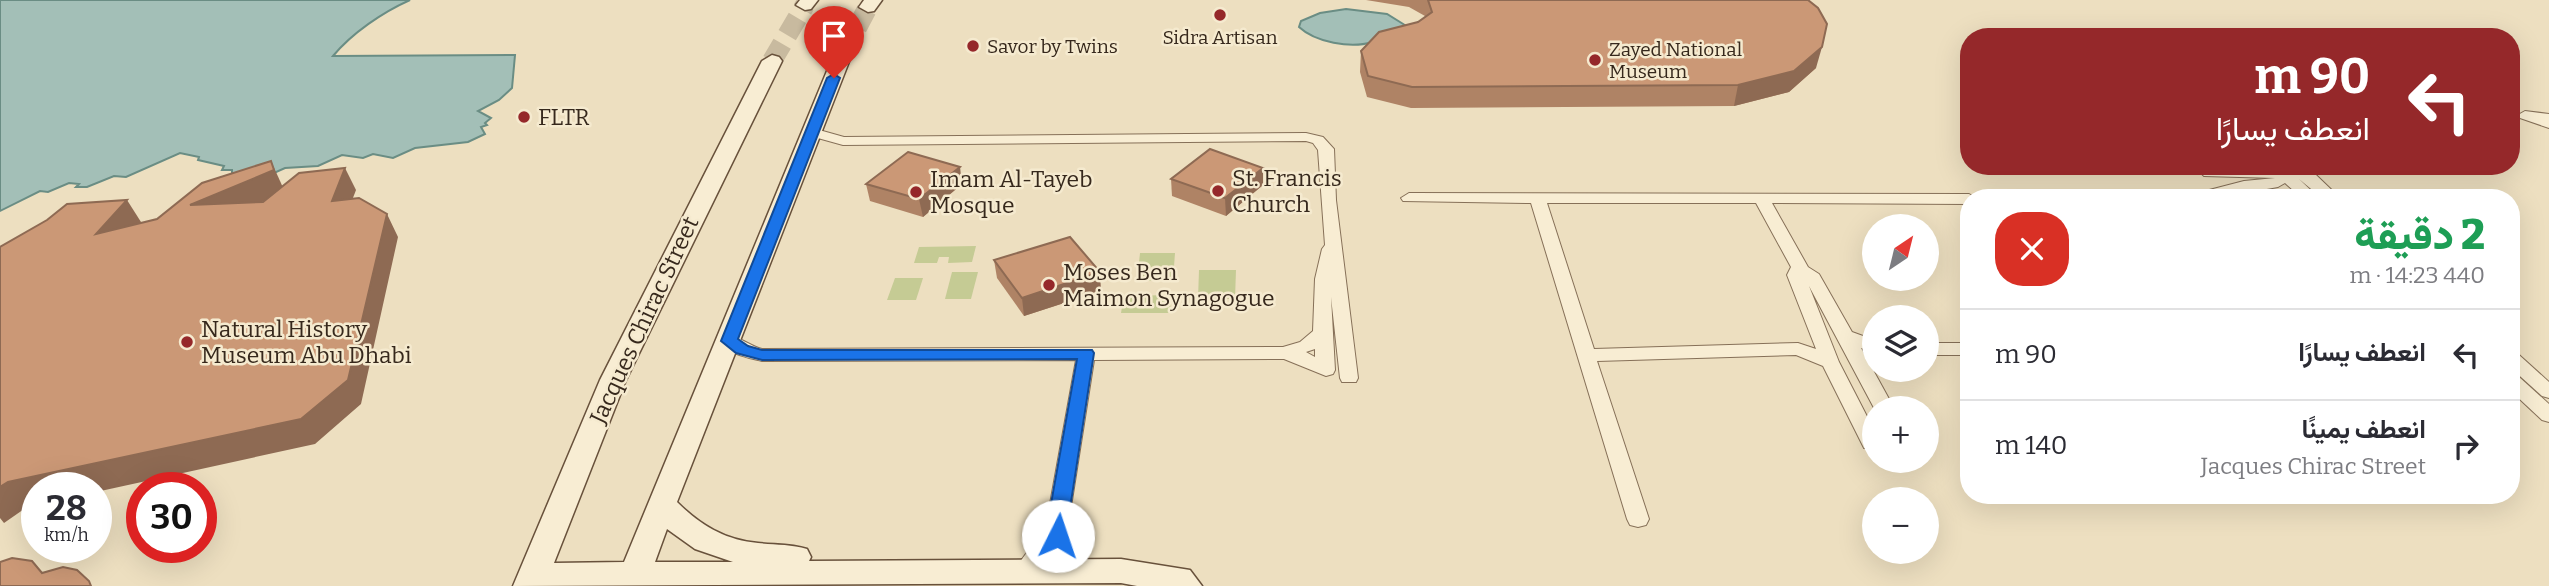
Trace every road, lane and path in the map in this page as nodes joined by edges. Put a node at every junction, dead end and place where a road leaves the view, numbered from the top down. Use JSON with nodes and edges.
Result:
{"nodes":[{"id":1,"x":843,"y":54,"type":"tunnel mouth"},
{"id":2,"x":772,"y":61,"type":"tunnel mouth"},
{"id":3,"x":2549,"y":118,"type":"edge"},
{"id":4,"x":2549,"y":124,"type":"edge"},
{"id":5,"x":843,"y":141,"type":"junction"},
{"id":6,"x":808,"y":143,"type":"junction"},
{"id":7,"x":2248,"y":175,"type":"edge"},
{"id":8,"x":2288,"y":177,"type":"junction"},
{"id":9,"x":2234,"y":189,"type":"edge"},
{"id":10,"x":2301,"y":189,"type":"edge"},
{"id":11,"x":2321,"y":189,"type":"edge"},
{"id":12,"x":1409,"y":198,"type":"dead end"},
{"id":13,"x":1537,"y":198,"type":"junction"},
{"id":14,"x":1762,"y":199,"type":"junction"},
{"id":15,"x":1960,"y":199,"type":"edge"},
{"id":16,"x":1332,"y":241,"type":"junction"},
{"id":17,"x":1801,"y":270,"type":"junction"},
{"id":18,"x":1322,"y":333,"type":"junction"},
{"id":19,"x":1820,"y":336,"type":"junction"},
{"id":20,"x":1845,"y":336,"type":"junction"},
{"id":21,"x":729,"y":341,"type":"junction"},
{"id":22,"x":1862,"y":342,"type":"edge"},
{"id":23,"x":1798,"y":349,"type":"junction"},
{"id":24,"x":1939,"y":349,"type":"edge"},
{"id":25,"x":1960,"y":349,"type":"edge"},
{"id":26,"x":1086,"y":353,"type":"junction"},
{"id":27,"x":1284,"y":353,"type":"junction"},
{"id":28,"x":1862,"y":354,"type":"edge"},
{"id":29,"x":762,"y":355,"type":"junction"},
{"id":30,"x":1587,"y":355,"type":"junction"},
{"id":31,"x":1830,"y":362,"type":"junction"},
{"id":32,"x":2520,"y":366,"type":"edge"},
{"id":33,"x":717,"y":371,"type":"junction"},
{"id":34,"x":1349,"y":378,"type":"dead end"},
{"id":35,"x":2520,"y":388,"type":"edge"},
{"id":36,"x":2549,"y":392,"type":"edge"},
{"id":37,"x":2549,"y":415,"type":"edge"},
{"id":38,"x":1862,"y":425,"type":"edge"},
{"id":39,"x":661,"y":504,"type":"junction"},
{"id":40,"x":1638,"y":519,"type":"dead end"},
{"id":41,"x":1057,"y":526,"type":"junction"},
{"id":42,"x":1025,"y":572,"type":"junction"},
{"id":43,"x":1076,"y":572,"type":"junction"},
{"id":44,"x":931,"y":573,"type":"junction"},
{"id":45,"x":633,"y":580,"type":"edge"},
{"id":46,"x":531,"y":581,"type":"edge"},
{"id":47,"x":1186,"y":586,"type":"edge"}],
"edges":[{"from":1,"to":6,"type":"street"},
{"from":2,"to":46,"type":"street","name":"Jacques Chirac Street"},
{"from":3,"to":4,"type":"street"},
{"from":5,"to":6,"type":"street"},
{"from":5,"to":6,"type":"street"},
{"from":5,"to":16,"type":"street"},
{"from":6,"to":21,"type":"street"},
{"from":7,"to":8,"type":"street"},
{"from":8,"to":9,"type":"street"},
{"from":8,"to":10,"type":"street"},
{"from":8,"to":11,"type":"street"},
{"from":12,"to":13,"type":"street"},
{"from":13,"to":14,"type":"street"},
{"from":13,"to":30,"type":"street"},
{"from":14,"to":15,"type":"street"},
{"from":14,"to":17,"type":"street"},
{"from":16,"to":18,"type":"street"},
{"from":16,"to":34,"type":"street"},
{"from":17,"to":19,"type":"street"},
{"from":17,"to":20,"type":"street"},
{"from":18,"to":27,"type":"street"},
{"from":18,"to":27,"type":"street"},
{"from":19,"to":23,"type":"street"},
{"from":19,"to":31,"type":"street"},
{"from":20,"to":22,"type":"street"},
{"from":20,"to":28,"type":"street"},
{"from":21,"to":29,"type":"street"},
{"from":21,"to":33,"type":"street"},
{"from":23,"to":30,"type":"street"},
{"from":23,"to":31,"type":"street"},
{"from":24,"to":25,"type":"street"},
{"from":26,"to":27,"type":"street"},
{"from":26,"to":29,"type":"street"},
{"from":26,"to":41,"type":"street"},
{"from":29,"to":33,"type":"street"},
{"from":30,"to":40,"type":"street"},
{"from":31,"to":38,"type":"street"},
{"from":32,"to":36,"type":"street"},
{"from":33,"to":39,"type":"street"},
{"from":35,"to":37,"type":"street"},
{"from":39,"to":44,"type":"street"},
{"from":39,"to":45,"type":"street"},
{"from":41,"to":42,"type":"street"},
{"from":41,"to":43,"type":"street"},
{"from":42,"to":43,"type":"street"},
{"from":42,"to":44,"type":"street"},
{"from":43,"to":47,"type":"street"},
{"from":44,"to":45,"type":"street"},
{"from":45,"to":46,"type":"street"}]}
